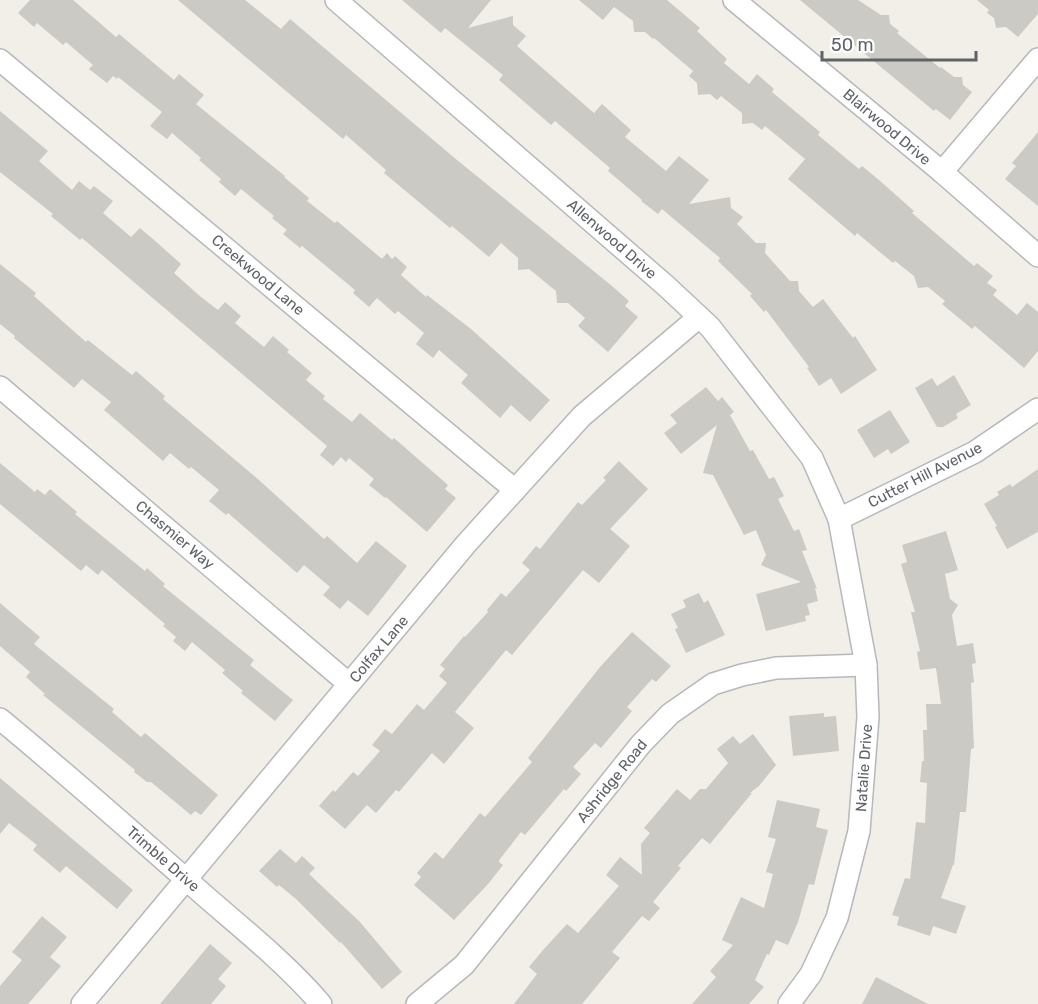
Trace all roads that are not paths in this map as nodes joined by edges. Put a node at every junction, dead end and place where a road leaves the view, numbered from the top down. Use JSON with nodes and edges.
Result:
{"nodes":[{"id":1,"x":336,"y":0,"type":"edge"},
{"id":2,"x":734,"y":0,"type":"edge"},
{"id":3,"x":1038,"y":59,"type":"edge"},
{"id":4,"x":0,"y":60,"type":"edge"},
{"id":5,"x":942,"y":172,"type":"junction"},
{"id":6,"x":1038,"y":256,"type":"edge"},
{"id":7,"x":699,"y":317,"type":"junction"},
{"id":8,"x":0,"y":387,"type":"edge"},
{"id":9,"x":1038,"y":409,"type":"edge"},
{"id":10,"x":515,"y":490,"type":"junction"},
{"id":11,"x":839,"y":519,"type":"junction"},
{"id":12,"x":866,"y":664,"type":"junction"},
{"id":13,"x":349,"y":684,"type":"junction"},
{"id":14,"x":0,"y":719,"type":"edge"},
{"id":15,"x":186,"y":879,"type":"junction"},
{"id":16,"x":82,"y":1004,"type":"edge"},
{"id":17,"x":321,"y":1004,"type":"edge"},
{"id":18,"x":417,"y":1004,"type":"edge"},
{"id":19,"x":789,"y":1004,"type":"edge"}],
"edges":[{"from":1,"to":7,"type":"street","name":"Allenwood Drive"},
{"from":2,"to":5,"type":"street","name":"Blairwood Drive"},
{"from":3,"to":5,"type":"street"},
{"from":4,"to":10,"type":"street","name":"Creekwood Lane"},
{"from":5,"to":6,"type":"street","name":"Blairwood Drive"},
{"from":7,"to":10,"type":"street","name":"Colfax Lane"},
{"from":7,"to":11,"type":"street","name":"Allenwood Drive"},
{"from":8,"to":13,"type":"street","name":"Chasmier Way"},
{"from":9,"to":11,"type":"street","name":"Cutter Hill Avenue"},
{"from":10,"to":13,"type":"street","name":"Colfax Lane"},
{"from":11,"to":12,"type":"street","name":"Natalie Drive"},
{"from":12,"to":18,"type":"street","name":"Ashridge Road"},
{"from":12,"to":19,"type":"street","name":"Natalie Drive"},
{"from":13,"to":15,"type":"street","name":"Colfax Lane"},
{"from":14,"to":15,"type":"street","name":"Trimble Drive"},
{"from":15,"to":16,"type":"street","name":"Colfax Lane"},
{"from":15,"to":17,"type":"street","name":"Trimble Drive"}]}
